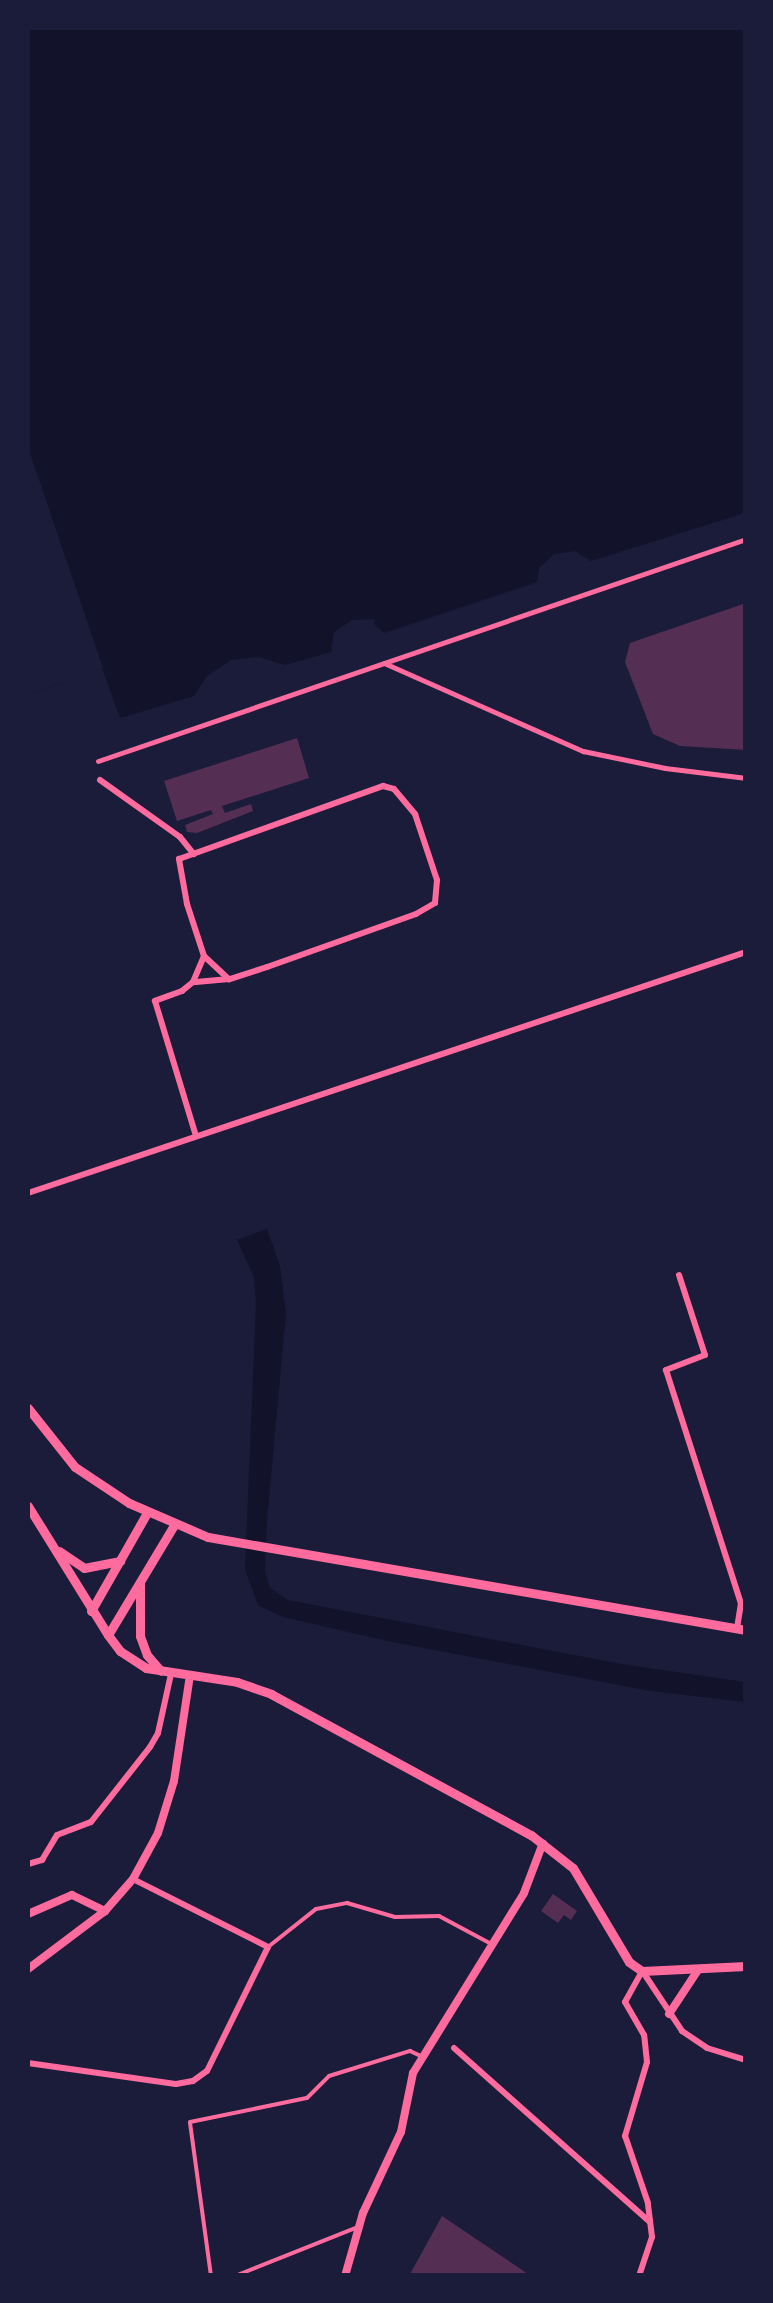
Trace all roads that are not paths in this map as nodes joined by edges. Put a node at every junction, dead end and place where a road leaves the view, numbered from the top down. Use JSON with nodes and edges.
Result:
{"nodes":[{"id":1,"x":746,"y":539,"type":"edge"},
{"id":2,"x":382,"y":662,"type":"junction"},
{"id":3,"x":98,"y":761,"type":"dead end"},
{"id":4,"x":746,"y":778,"type":"edge"},
{"id":5,"x":100,"y":780,"type":"dead end"},
{"id":6,"x":194,"y":854,"type":"junction"},
{"id":7,"x":746,"y":952,"type":"edge"},
{"id":8,"x":204,"y":956,"type":"junction"},
{"id":9,"x":228,"y":978,"type":"junction"},
{"id":10,"x":193,"y":982,"type":"junction"},
{"id":11,"x":196,"y":1133,"type":"junction"},
{"id":12,"x":28,"y":1192,"type":"edge"},
{"id":13,"x":679,"y":1275,"type":"dead end"},
{"id":14,"x":28,"y":1408,"type":"edge"},
{"id":15,"x":28,"y":1506,"type":"edge"},
{"id":16,"x":147,"y":1512,"type":"junction"},
{"id":17,"x":174,"y":1526,"type":"junction"},
{"id":18,"x":52,"y":1545,"type":"junction"},
{"id":19,"x":120,"y":1561,"type":"junction"},
{"id":20,"x":140,"y":1580,"type":"junction"},
{"id":21,"x":90,"y":1611,"type":"junction"},
{"id":22,"x":741,"y":1629,"type":"edge"},
{"id":23,"x":108,"y":1635,"type":"junction"},
{"id":24,"x":166,"y":1673,"type":"junction"},
{"id":25,"x":190,"y":1676,"type":"junction"},
{"id":26,"x":543,"y":1842,"type":"junction"},
{"id":27,"x":28,"y":1864,"type":"edge"},
{"id":28,"x":133,"y":1879,"type":"junction"},
{"id":29,"x":105,"y":1911,"type":"junction"},
{"id":30,"x":28,"y":1914,"type":"edge"},
{"id":31,"x":493,"y":1946,"type":"junction"},
{"id":32,"x":268,"y":1947,"type":"junction"},
{"id":33,"x":746,"y":1966,"type":"edge"},
{"id":34,"x":28,"y":1969,"type":"edge"},
{"id":35,"x":698,"y":1970,"type":"junction"},
{"id":36,"x":642,"y":1971,"type":"junction"},
{"id":37,"x":669,"y":2014,"type":"junction"},
{"id":38,"x":454,"y":2048,"type":"dead end"},
{"id":39,"x":424,"y":2058,"type":"junction"},
{"id":40,"x":746,"y":2060,"type":"edge"},
{"id":41,"x":28,"y":2063,"type":"edge"},
{"id":42,"x":650,"y":2223,"type":"junction"},
{"id":43,"x":358,"y":2227,"type":"junction"},
{"id":44,"x":211,"y":2276,"type":"edge"},
{"id":45,"x":235,"y":2276,"type":"edge"},
{"id":46,"x":345,"y":2276,"type":"edge"},
{"id":47,"x":639,"y":2276,"type":"edge"}],
"edges":[{"from":1,"to":2,"type":"street"},
{"from":2,"to":3,"type":"street"},
{"from":2,"to":4,"type":"street"},
{"from":5,"to":6,"type":"street"},
{"from":6,"to":8,"type":"street"},
{"from":6,"to":9,"type":"street"},
{"from":7,"to":11,"type":"street"},
{"from":8,"to":9,"type":"street"},
{"from":8,"to":10,"type":"street"},
{"from":9,"to":10,"type":"street"},
{"from":10,"to":11,"type":"street"},
{"from":11,"to":12,"type":"street"},
{"from":13,"to":22,"type":"street"},
{"from":14,"to":16,"type":"main road"},
{"from":15,"to":18,"type":"main road"},
{"from":16,"to":17,"type":"main road"},
{"from":16,"to":19,"type":"main road"},
{"from":17,"to":20,"type":"main road"},
{"from":17,"to":22,"type":"main road"},
{"from":18,"to":19,"type":"main road"},
{"from":18,"to":21,"type":"main road"},
{"from":19,"to":21,"type":"main road"},
{"from":20,"to":23,"type":"main road"},
{"from":20,"to":24,"type":"main road"},
{"from":21,"to":23,"type":"main road"},
{"from":23,"to":24,"type":"main road"},
{"from":24,"to":25,"type":"main road"},
{"from":24,"to":27,"type":"street"},
{"from":25,"to":26,"type":"main road"},
{"from":25,"to":28,"type":"street"},
{"from":26,"to":31,"type":"street"},
{"from":26,"to":36,"type":"main road"},
{"from":28,"to":29,"type":"street"},
{"from":28,"to":32,"type":"street"},
{"from":29,"to":30,"type":"street"},
{"from":29,"to":34,"type":"street"},
{"from":31,"to":32,"type":"lane"},
{"from":31,"to":39,"type":"street"},
{"from":32,"to":41,"type":"street"},
{"from":33,"to":35,"type":"main road"},
{"from":35,"to":36,"type":"main road"},
{"from":35,"to":37,"type":"street"},
{"from":36,"to":37,"type":"street"},
{"from":36,"to":42,"type":"street"},
{"from":37,"to":40,"type":"street"},
{"from":38,"to":42,"type":"street"},
{"from":39,"to":43,"type":"street"},
{"from":39,"to":44,"type":"lane"},
{"from":42,"to":47,"type":"street"},
{"from":43,"to":45,"type":"lane"},
{"from":43,"to":46,"type":"street"}]}
